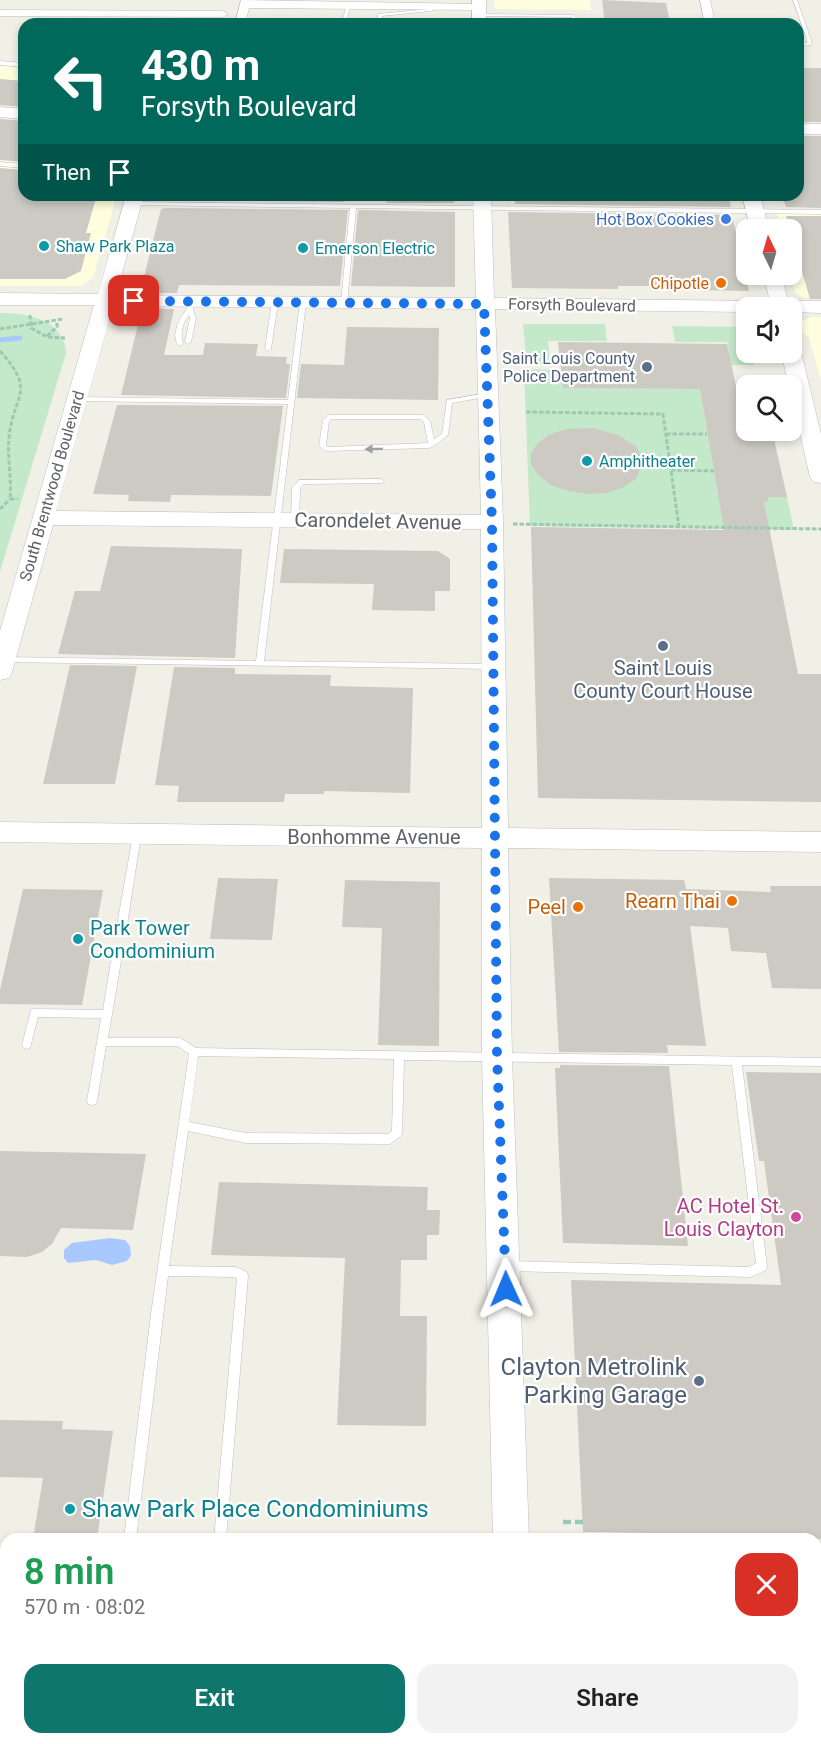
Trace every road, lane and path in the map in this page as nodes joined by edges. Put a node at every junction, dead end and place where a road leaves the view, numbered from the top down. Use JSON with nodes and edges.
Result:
{"nodes":[{"id":1,"x":705,"y":0,"type":"edge"},
{"id":2,"x":795,"y":0,"type":"edge"},
{"id":3,"x":246,"y":2,"type":"edge"},
{"id":4,"x":348,"y":6,"type":"junction"},
{"id":5,"x":443,"y":6,"type":"junction"},
{"id":6,"x":479,"y":11,"type":"edge"},
{"id":7,"x":0,"y":13,"type":"edge"},
{"id":8,"x":223,"y":14,"type":"edge"},
{"id":9,"x":242,"y":18,"type":"edge"},
{"id":10,"x":345,"y":18,"type":"edge"},
{"id":11,"x":380,"y":18,"type":"edge"},
{"id":12,"x":575,"y":18,"type":"edge"},
{"id":13,"x":709,"y":18,"type":"edge"},
{"id":14,"x":801,"y":18,"type":"edge"},
{"id":15,"x":804,"y":26,"type":"edge"},
{"id":16,"x":804,"y":44,"type":"edge"},
{"id":17,"x":0,"y":63,"type":"edge"},
{"id":18,"x":18,"y":64,"type":"edge"},
{"id":19,"x":0,"y":112,"type":"edge"},
{"id":20,"x":18,"y":114,"type":"edge"},
{"id":21,"x":804,"y":129,"type":"edge"},
{"id":22,"x":821,"y":129,"type":"edge"},
{"id":23,"x":0,"y":164,"type":"edge"},
{"id":24,"x":18,"y":166,"type":"edge"},
{"id":25,"x":134,"y":201,"type":"edge"},
{"id":26,"x":170,"y":201,"type":"edge"},
{"id":27,"x":482,"y":201,"type":"edge"},
{"id":28,"x":753,"y":203,"type":"edge"},
{"id":29,"x":353,"y":206,"type":"junction"},
{"id":30,"x":821,"y":212,"type":"edge"},
{"id":31,"x":757,"y":219,"type":"edge"},
{"id":32,"x":0,"y":300,"type":"edge"},
{"id":33,"x":105,"y":301,"type":"junction"},
{"id":34,"x":275,"y":302,"type":"junction"},
{"id":35,"x":303,"y":302,"type":"junction"},
{"id":36,"x":344,"y":303,"type":"junction"},
{"id":37,"x":484,"y":304,"type":"junction"},
{"id":38,"x":190,"y":306,"type":"junction"},
{"id":39,"x":736,"y":307,"type":"edge"},
{"id":40,"x":802,"y":307,"type":"edge"},
{"id":41,"x":821,"y":307,"type":"edge"},
{"id":42,"x":30,"y":314,"type":"dead end"},
{"id":43,"x":63,"y":319,"type":"dead end"},
{"id":44,"x":57,"y":322,"type":"junction"},
{"id":45,"x":29,"y":323,"type":"junction"},
{"id":46,"x":0,"y":329,"type":"edge"},
{"id":47,"x":47,"y":337,"type":"junction"},
{"id":48,"x":65,"y":338,"type":"dead end"},
{"id":49,"x":188,"y":342,"type":"dead end"},
{"id":50,"x":180,"y":344,"type":"dead end"},
{"id":51,"x":268,"y":349,"type":"dead end"},
{"id":52,"x":0,"y":351,"type":"edge"},
{"id":53,"x":794,"y":363,"type":"edge"},
{"id":54,"x":488,"y":395,"type":"junction"},
{"id":55,"x":77,"y":399,"type":"junction"},
{"id":56,"x":291,"y":402,"type":"junction"},
{"id":57,"x":526,"y":412,"type":"dead end"},
{"id":58,"x":666,"y":434,"type":"junction"},
{"id":59,"x":707,"y":434,"type":"dead end"},
{"id":60,"x":432,"y":445,"type":"junction"},
{"id":61,"x":642,"y":459,"type":"dead end"},
{"id":62,"x":669,"y":459,"type":"junction"},
{"id":63,"x":671,"y":470,"type":"junction"},
{"id":64,"x":714,"y":471,"type":"dead end"},
{"id":65,"x":821,"y":474,"type":"edge"},
{"id":66,"x":380,"y":481,"type":"dead end"},
{"id":67,"x":10,"y":499,"type":"junction"},
{"id":68,"x":18,"y":499,"type":"dead end"},
{"id":69,"x":0,"y":509,"type":"edge"},
{"id":70,"x":43,"y":518,"type":"junction"},
{"id":71,"x":286,"y":520,"type":"junction"},
{"id":72,"x":492,"y":522,"type":"junction"},
{"id":73,"x":679,"y":528,"type":"junction"},
{"id":74,"x":821,"y":529,"type":"edge"},
{"id":75,"x":260,"y":664,"type":"junction"},
{"id":76,"x":2,"y":666,"type":"edge"},
{"id":77,"x":493,"y":667,"type":"junction"},
{"id":78,"x":0,"y":832,"type":"edge"},
{"id":79,"x":137,"y":835,"type":"junction"},
{"id":80,"x":493,"y":837,"type":"junction"},
{"id":81,"x":821,"y":842,"type":"edge"},
{"id":82,"x":121,"y":930,"type":"dead end"},
{"id":83,"x":116,"y":961,"type":"dead end"},
{"id":84,"x":107,"y":1014,"type":"junction"},
{"id":85,"x":102,"y":1042,"type":"junction"},
{"id":86,"x":27,"y":1046,"type":"dead end"},
{"id":87,"x":194,"y":1052,"type":"junction"},
{"id":88,"x":399,"y":1055,"type":"junction"},
{"id":89,"x":497,"y":1056,"type":"junction"},
{"id":90,"x":737,"y":1061,"type":"junction"},
{"id":91,"x":821,"y":1062,"type":"edge"},
{"id":92,"x":92,"y":1101,"type":"dead end"},
{"id":93,"x":185,"y":1126,"type":"junction"},
{"id":94,"x":506,"y":1266,"type":"junction"},
{"id":95,"x":164,"y":1271,"type":"junction"},
{"id":96,"x":563,"y":1522,"type":"dead end"},
{"id":97,"x":583,"y":1522,"type":"dead end"},
{"id":98,"x":131,"y":1533,"type":"edge"},
{"id":99,"x":221,"y":1533,"type":"edge"},
{"id":100,"x":512,"y":1533,"type":"edge"}],
"edges":[{"from":1,"to":13,"type":"street"},
{"from":2,"to":14,"type":"lane"},
{"from":3,"to":4,"type":"street"},
{"from":3,"to":9,"type":"street"},
{"from":4,"to":5,"type":"street"},
{"from":4,"to":10,"type":"lane"},
{"from":5,"to":6,"type":"street"},
{"from":5,"to":11,"type":"lane"},
{"from":6,"to":12,"type":"lane"},
{"from":7,"to":8,"type":"street"},
{"from":15,"to":16,"type":"lane"},
{"from":17,"to":18,"type":"lane"},
{"from":19,"to":20,"type":"street"},
{"from":21,"to":22,"type":"street"},
{"from":23,"to":24,"type":"lane"},
{"from":25,"to":33,"type":"street","name":"South Brentwood Boulevard"},
{"from":26,"to":29,"type":"lane"},
{"from":27,"to":28,"type":"lane"},
{"from":27,"to":29,"type":"lane"},
{"from":27,"to":37,"type":"street"},
{"from":28,"to":30,"type":"lane"},
{"from":28,"to":31,"type":"street"},
{"from":29,"to":36,"type":"lane"},
{"from":32,"to":33,"type":"street","name":"Forsyth Boulevard"},
{"from":33,"to":38,"type":"street","name":"Forsyth Boulevard"},
{"from":33,"to":55,"type":"street","name":"South Brentwood Boulevard"},
{"from":34,"to":35,"type":"street","name":"Forsyth Boulevard"},
{"from":34,"to":38,"type":"street","name":"Forsyth Boulevard"},
{"from":34,"to":51,"type":"lane"},
{"from":35,"to":36,"type":"street","name":"Forsyth Boulevard"},
{"from":35,"to":56,"type":"lane"},
{"from":36,"to":37,"type":"street","name":"Forsyth Boulevard"},
{"from":37,"to":39,"type":"street","name":"Forsyth Boulevard"},
{"from":37,"to":54,"type":"street"},
{"from":38,"to":49,"type":"lane"},
{"from":38,"to":50,"type":"lane"},
{"from":40,"to":41,"type":"street","name":"Forsyth Boulevard"},
{"from":42,"to":45,"type":"path"},
{"from":43,"to":44,"type":"path"},
{"from":44,"to":45,"type":"path"},
{"from":44,"to":47,"type":"path"},
{"from":45,"to":46,"type":"path"},
{"from":45,"to":47,"type":"path"},
{"from":47,"to":48,"type":"path"},
{"from":52,"to":67,"type":"path"},
{"from":53,"to":65,"type":"street"},
{"from":54,"to":60,"type":"lane"},
{"from":54,"to":72,"type":"street"},
{"from":55,"to":56,"type":"lane"},
{"from":55,"to":70,"type":"street","name":"South Brentwood Boulevard"},
{"from":56,"to":71,"type":"lane"},
{"from":57,"to":58,"type":"path"},
{"from":58,"to":59,"type":"path"},
{"from":58,"to":62,"type":"path"},
{"from":60,"to":60,"type":"lane","one_way":true},
{"from":61,"to":62,"type":"path"},
{"from":62,"to":63,"type":"path"},
{"from":63,"to":64,"type":"path"},
{"from":63,"to":73,"type":"path"},
{"from":66,"to":71,"type":"lane"},
{"from":67,"to":68,"type":"path"},
{"from":67,"to":69,"type":"path"},
{"from":70,"to":71,"type":"street","name":"Carondelet Avenue"},
{"from":70,"to":76,"type":"street","name":"South Brentwood Boulevard"},
{"from":71,"to":72,"type":"street","name":"Carondelet Avenue"},
{"from":71,"to":75,"type":"lane"},
{"from":72,"to":73,"type":"path"},
{"from":72,"to":77,"type":"street"},
{"from":73,"to":74,"type":"path"},
{"from":75,"to":76,"type":"lane"},
{"from":75,"to":77,"type":"lane"},
{"from":77,"to":80,"type":"street"},
{"from":78,"to":79,"type":"street","name":"Bonhomme Avenue"},
{"from":79,"to":80,"type":"street","name":"Bonhomme Avenue"},
{"from":79,"to":82,"type":"lane"},
{"from":80,"to":81,"type":"street","name":"Bonhomme Avenue"},
{"from":80,"to":89,"type":"street"},
{"from":83,"to":84,"type":"lane"},
{"from":84,"to":85,"type":"lane"},
{"from":84,"to":86,"type":"lane"},
{"from":85,"to":87,"type":"lane"},
{"from":85,"to":92,"type":"lane"},
{"from":87,"to":88,"type":"lane"},
{"from":87,"to":93,"type":"lane"},
{"from":88,"to":89,"type":"lane"},
{"from":88,"to":93,"type":"lane"},
{"from":89,"to":90,"type":"lane"},
{"from":89,"to":94,"type":"street"},
{"from":90,"to":91,"type":"lane"},
{"from":90,"to":94,"type":"lane"},
{"from":93,"to":95,"type":"lane"},
{"from":94,"to":100,"type":"street"},
{"from":95,"to":98,"type":"lane"},
{"from":95,"to":99,"type":"lane"},
{"from":96,"to":97,"type":"path"}]}
